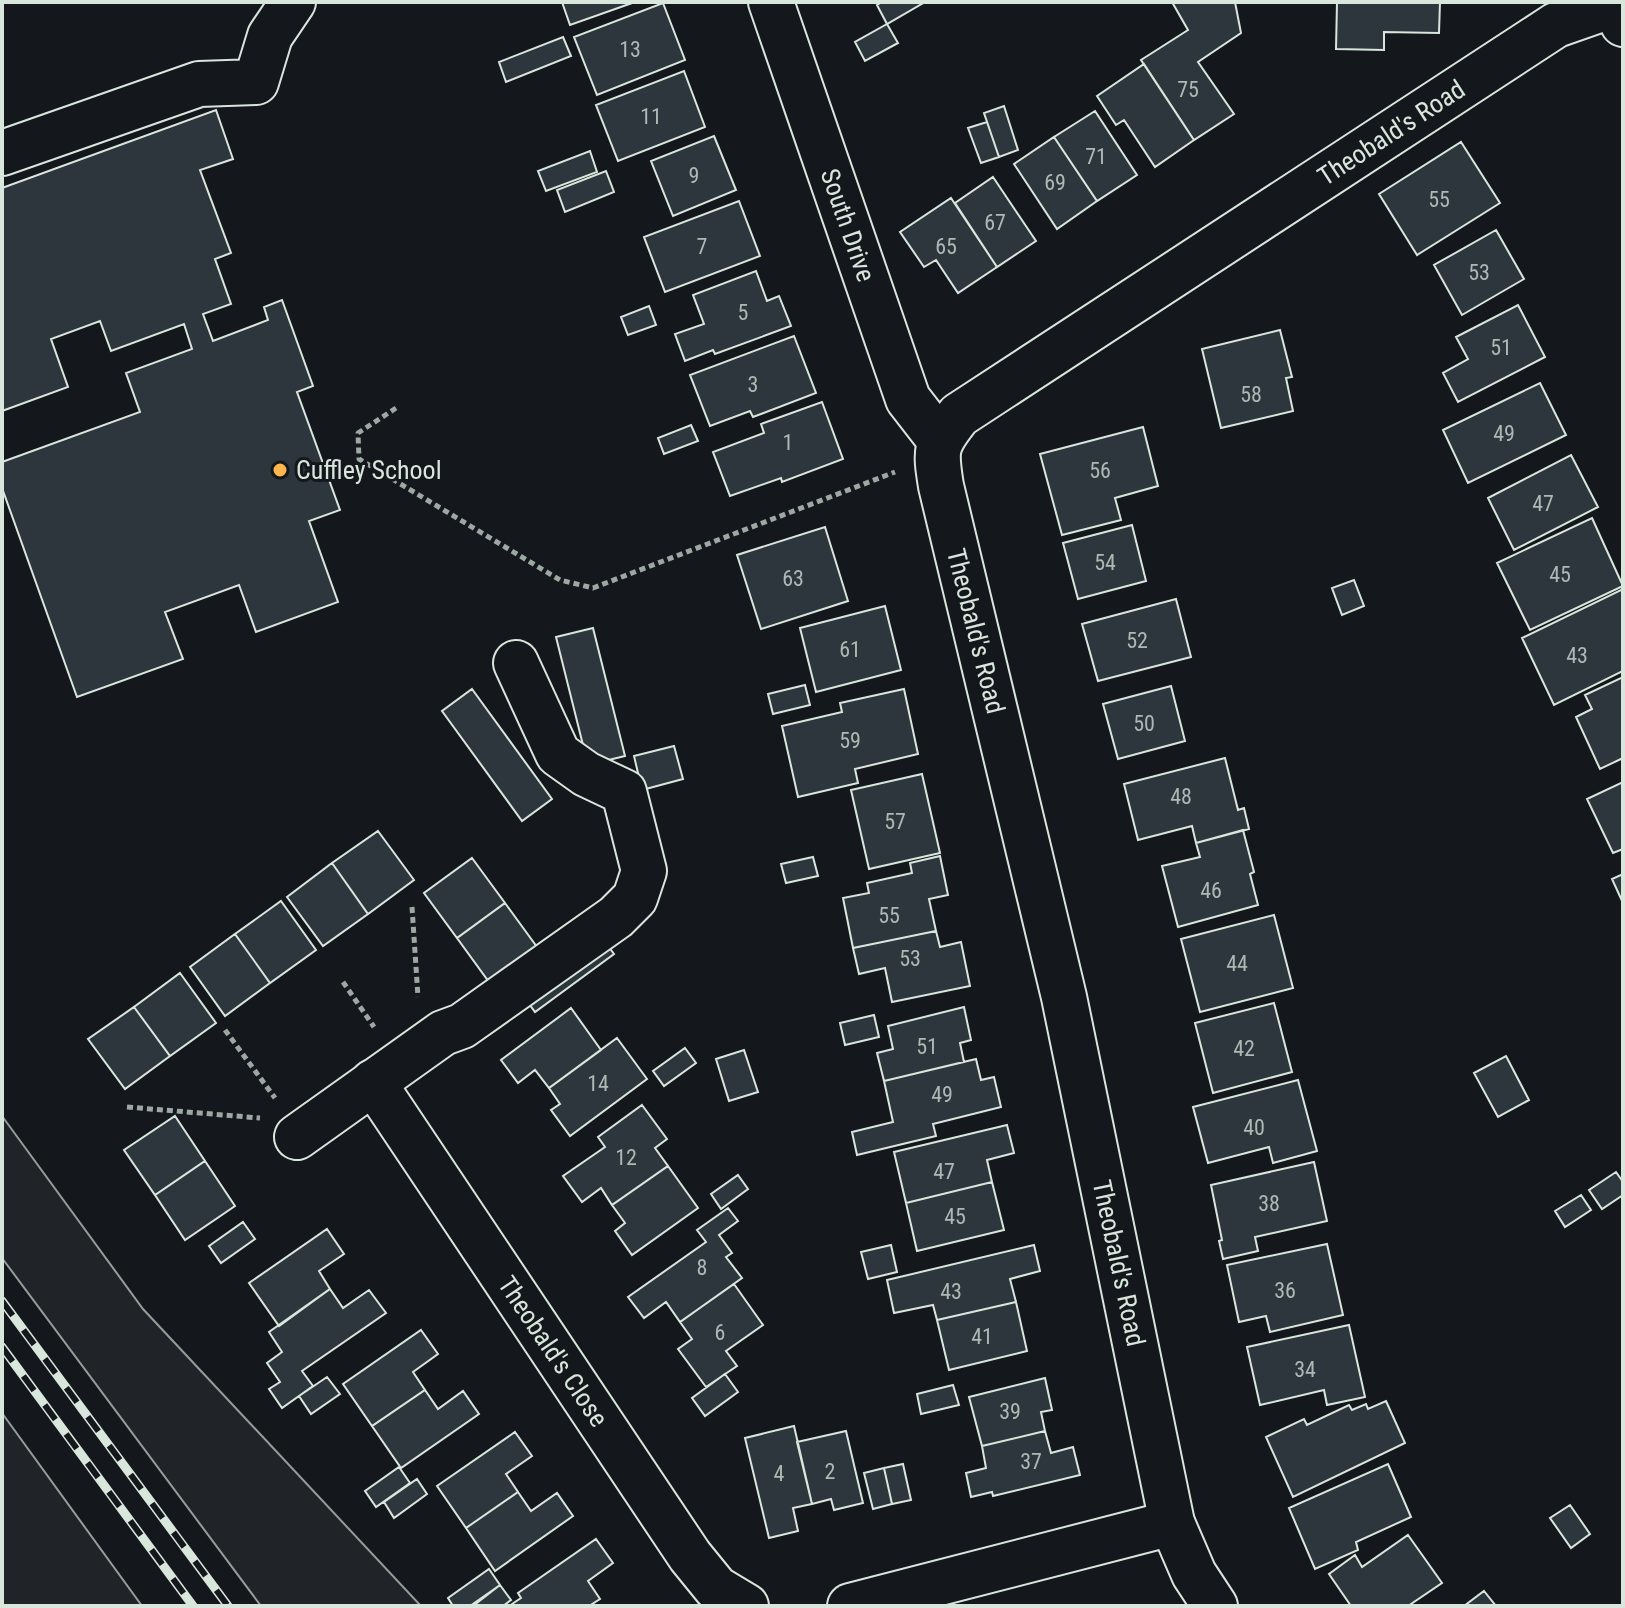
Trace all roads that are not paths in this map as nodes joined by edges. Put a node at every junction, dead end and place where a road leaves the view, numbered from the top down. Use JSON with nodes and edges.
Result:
{"nodes":[{"id":1,"x":293,"y":2,"type":"edge"},
{"id":2,"x":771,"y":2,"type":"edge"},
{"id":3,"x":1620,"y":10,"type":"edge"},
{"id":4,"x":2,"y":153,"type":"edge"},
{"id":5,"x":939,"y":439,"type":"junction"},
{"id":6,"x":516,"y":663,"type":"dead end"},
{"id":7,"x":387,"y":1073,"type":"junction"},
{"id":8,"x":283,"y":1121,"type":"road end"},
{"id":9,"x":1172,"y":1523,"type":"junction"},
{"id":10,"x":746,"y":1606,"type":"edge"},
{"id":11,"x":850,"y":1606,"type":"edge"},
{"id":12,"x":1215,"y":1606,"type":"edge"}],
"edges":[{"from":1,"to":4,"type":"street"},
{"from":2,"to":5,"type":"street","name":"South Drive"},
{"from":3,"to":5,"type":"street","name":"Theobald's Road"},
{"from":5,"to":9,"type":"street","name":"Theobald's Road"},
{"from":6,"to":7,"type":"street"},
{"from":7,"to":8,"type":"street"},
{"from":7,"to":10,"type":"street","name":"Theobald's Close"},
{"from":9,"to":11,"type":"street"},
{"from":9,"to":12,"type":"street","name":"Theobald's Road"}]}
